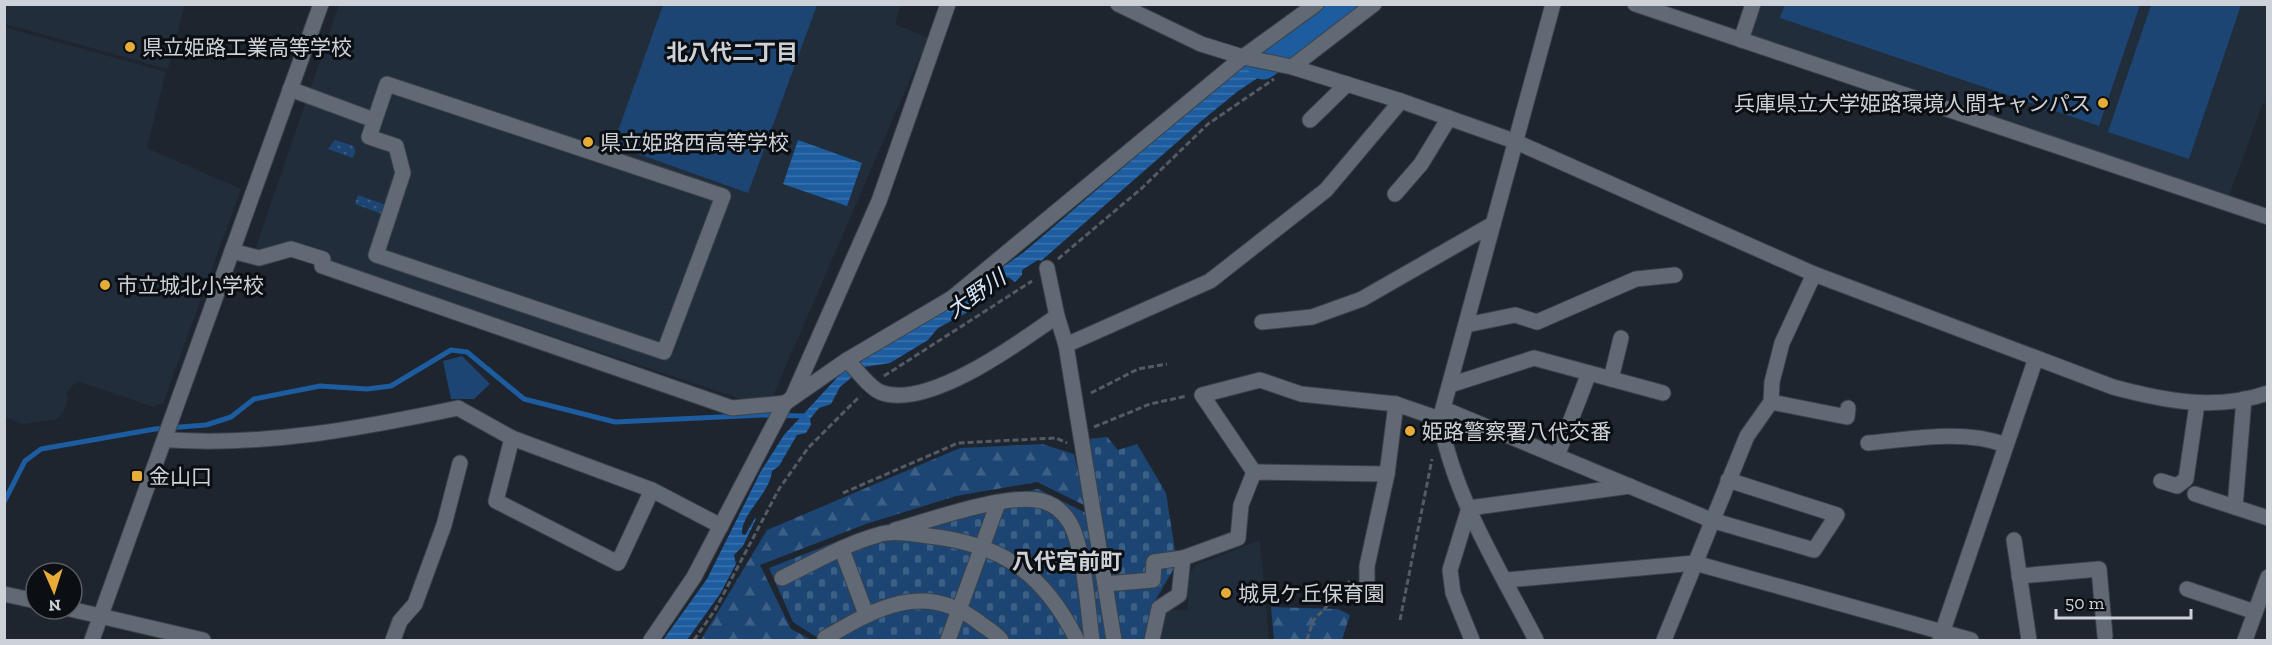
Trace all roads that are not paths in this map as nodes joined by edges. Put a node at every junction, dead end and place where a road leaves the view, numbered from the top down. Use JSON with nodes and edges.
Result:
{"nodes":[{"id":1,"x":321,"y":4,"type":"edge"},
{"id":2,"x":948,"y":4,"type":"edge"},
{"id":3,"x":1118,"y":4,"type":"edge"},
{"id":4,"x":1316,"y":4,"type":"edge"},
{"id":5,"x":1374,"y":4,"type":"edge"},
{"id":6,"x":1553,"y":4,"type":"edge"},
{"id":7,"x":1635,"y":4,"type":"edge"},
{"id":8,"x":1753,"y":4,"type":"edge"},
{"id":9,"x":1741,"y":40,"type":"junction"},
{"id":10,"x":1243,"y":57,"type":"junction"},
{"id":11,"x":1287,"y":66,"type":"junction"},
{"id":12,"x":1347,"y":84,"type":"junction"},
{"id":13,"x":290,"y":89,"type":"junction"},
{"id":14,"x":1401,"y":101,"type":"junction"},
{"id":15,"x":1449,"y":118,"type":"junction"},
{"id":16,"x":374,"y":120,"type":"junction"},
{"id":17,"x":1310,"y":120,"type":"dead end"},
{"id":18,"x":1514,"y":141,"type":"junction"},
{"id":19,"x":1395,"y":194,"type":"dead end"},
{"id":20,"x":2268,"y":216,"type":"edge"},
{"id":21,"x":1492,"y":224,"type":"junction"},
{"id":22,"x":232,"y":251,"type":"junction"},
{"id":23,"x":1047,"y":268,"type":"road end"},
{"id":24,"x":1814,"y":274,"type":"junction"},
{"id":25,"x":1675,"y":275,"type":"dead end"},
{"id":26,"x":1058,"y":316,"type":"junction"},
{"id":27,"x":1262,"y":322,"type":"dead end"},
{"id":28,"x":1466,"y":325,"type":"junction"},
{"id":29,"x":1621,"y":338,"type":"dead end"},
{"id":30,"x":1066,"y":345,"type":"junction"},
{"id":31,"x":2036,"y":358,"type":"junction"},
{"id":32,"x":847,"y":360,"type":"junction"},
{"id":33,"x":1589,"y":373,"type":"junction"},
{"id":34,"x":1611,"y":379,"type":"junction"},
{"id":35,"x":1450,"y":385,"type":"junction"},
{"id":36,"x":1663,"y":393,"type":"dead end"},
{"id":37,"x":2268,"y":393,"type":"edge"},
{"id":38,"x":2244,"y":399,"type":"junction"},
{"id":39,"x":789,"y":400,"type":"junction"},
{"id":40,"x":1771,"y":402,"type":"junction"},
{"id":41,"x":1396,"y":404,"type":"junction"},
{"id":42,"x":2197,"y":404,"type":"junction"},
{"id":43,"x":1848,"y":408,"type":"dead end"},
{"id":44,"x":1442,"y":414,"type":"junction"},
{"id":45,"x":512,"y":438,"type":"junction"},
{"id":46,"x":171,"y":440,"type":"dead end"},
{"id":47,"x":1868,"y":443,"type":"dead end"},
{"id":48,"x":2006,"y":446,"type":"junction"},
{"id":49,"x":1557,"y":456,"type":"junction"},
{"id":50,"x":460,"y":463,"type":"dead end"},
{"id":51,"x":1254,"y":472,"type":"junction"},
{"id":52,"x":1387,"y":474,"type":"junction"},
{"id":53,"x":1728,"y":480,"type":"junction"},
{"id":54,"x":2161,"y":481,"type":"dead end"},
{"id":55,"x":1630,"y":486,"type":"junction"},
{"id":56,"x":652,"y":490,"type":"junction"},
{"id":57,"x":2195,"y":494,"type":"dead end"},
{"id":58,"x":998,"y":503,"type":"junction"},
{"id":59,"x":2235,"y":507,"type":"junction"},
{"id":60,"x":1469,"y":508,"type":"junction"},
{"id":61,"x":2268,"y":518,"type":"edge"},
{"id":62,"x":1711,"y":520,"type":"junction"},
{"id":63,"x":721,"y":526,"type":"junction"},
{"id":64,"x":880,"y":534,"type":"junction"},
{"id":65,"x":2014,"y":540,"type":"dead end"},
{"id":66,"x":983,"y":547,"type":"junction"},
{"id":67,"x":842,"y":550,"type":"junction"},
{"id":68,"x":1183,"y":558,"type":"junction"},
{"id":69,"x":1695,"y":563,"type":"junction"},
{"id":70,"x":2019,"y":576,"type":"junction"},
{"id":71,"x":2268,"y":577,"type":"edge"},
{"id":72,"x":782,"y":578,"type":"dead end"},
{"id":73,"x":1506,"y":580,"type":"junction"},
{"id":74,"x":1105,"y":584,"type":"junction"},
{"id":75,"x":2187,"y":589,"type":"dead end"},
{"id":76,"x":4,"y":594,"type":"edge"},
{"id":77,"x":1367,"y":594,"type":"dead end"},
{"id":78,"x":24,"y":598,"type":"edge"},
{"id":79,"x":960,"y":609,"type":"junction"},
{"id":80,"x":84,"y":612,"type":"edge"},
{"id":81,"x":2255,"y":612,"type":"junction"},
{"id":82,"x":866,"y":614,"type":"junction"},
{"id":83,"x":101,"y":616,"type":"junction"},
{"id":84,"x":1941,"y":636,"type":"edge"},
{"id":85,"x":2105,"y":636,"type":"dead end"},
{"id":86,"x":825,"y":638,"type":"dead end"},
{"id":87,"x":92,"y":640,"type":"edge"},
{"id":88,"x":203,"y":640,"type":"edge"},
{"id":89,"x":393,"y":640,"type":"edge"},
{"id":90,"x":651,"y":640,"type":"edge"},
{"id":91,"x":948,"y":640,"type":"edge"},
{"id":92,"x":1001,"y":640,"type":"edge"},
{"id":93,"x":1077,"y":640,"type":"edge"},
{"id":94,"x":1092,"y":640,"type":"edge"},
{"id":95,"x":1114,"y":640,"type":"edge"},
{"id":96,"x":1152,"y":640,"type":"edge"},
{"id":97,"x":1472,"y":640,"type":"edge"},
{"id":98,"x":1536,"y":640,"type":"edge"},
{"id":99,"x":1664,"y":640,"type":"edge"},
{"id":100,"x":1971,"y":640,"type":"edge"},
{"id":101,"x":2029,"y":640,"type":"edge"},
{"id":102,"x":2245,"y":640,"type":"edge"}],
"edges":[{"from":1,"to":13,"type":"street"},
{"from":2,"to":39,"type":"street"},
{"from":3,"to":10,"type":"street"},
{"from":4,"to":10,"type":"street"},
{"from":5,"to":11,"type":"street"},
{"from":6,"to":18,"type":"street"},
{"from":7,"to":9,"type":"street"},
{"from":8,"to":9,"type":"street"},
{"from":9,"to":20,"type":"street"},
{"from":10,"to":11,"type":"street"},
{"from":10,"to":32,"type":"street"},
{"from":11,"to":12,"type":"street"},
{"from":12,"to":14,"type":"street"},
{"from":12,"to":17,"type":"street"},
{"from":13,"to":16,"type":"street"},
{"from":13,"to":22,"type":"street"},
{"from":14,"to":15,"type":"street"},
{"from":14,"to":30,"type":"street"},
{"from":15,"to":18,"type":"street"},
{"from":15,"to":19,"type":"street"},
{"from":16,"to":16,"type":"street"},
{"from":18,"to":21,"type":"street"},
{"from":18,"to":24,"type":"street"},
{"from":21,"to":27,"type":"street"},
{"from":21,"to":28,"type":"street"},
{"from":22,"to":39,"type":"street"},
{"from":22,"to":83,"type":"street"},
{"from":23,"to":26,"type":"street"},
{"from":24,"to":31,"type":"street"},
{"from":24,"to":40,"type":"street"},
{"from":25,"to":28,"type":"street"},
{"from":26,"to":30,"type":"street"},
{"from":26,"to":32,"type":"street"},
{"from":28,"to":35,"type":"street"},
{"from":29,"to":34,"type":"street"},
{"from":30,"to":74,"type":"street"},
{"from":31,"to":42,"type":"street"},
{"from":31,"to":48,"type":"street"},
{"from":32,"to":39,"type":"street"},
{"from":33,"to":34,"type":"street"},
{"from":33,"to":35,"type":"street"},
{"from":33,"to":49,"type":"street"},
{"from":34,"to":36,"type":"street"},
{"from":35,"to":44,"type":"street"},
{"from":37,"to":38,"type":"street"},
{"from":38,"to":42,"type":"street"},
{"from":38,"to":59,"type":"street"},
{"from":39,"to":63,"type":"street"},
{"from":40,"to":43,"type":"street"},
{"from":40,"to":53,"type":"street"},
{"from":41,"to":44,"type":"street"},
{"from":41,"to":51,"type":"street"},
{"from":41,"to":52,"type":"street"},
{"from":42,"to":54,"type":"street"},
{"from":44,"to":49,"type":"street"},
{"from":44,"to":60,"type":"street"},
{"from":45,"to":46,"type":"street"},
{"from":45,"to":56,"type":"street"},
{"from":45,"to":56,"type":"street"},
{"from":47,"to":48,"type":"street"},
{"from":48,"to":84,"type":"street"},
{"from":49,"to":55,"type":"street"},
{"from":50,"to":89,"type":"street"},
{"from":51,"to":52,"type":"street"},
{"from":51,"to":68,"type":"street"},
{"from":52,"to":77,"type":"street"},
{"from":53,"to":62,"type":"street"},
{"from":53,"to":62,"type":"street"},
{"from":55,"to":60,"type":"street"},
{"from":55,"to":62,"type":"street"},
{"from":56,"to":63,"type":"street"},
{"from":57,"to":59,"type":"street"},
{"from":58,"to":64,"type":"street"},
{"from":58,"to":66,"type":"street"},
{"from":58,"to":94,"type":"street"},
{"from":59,"to":61,"type":"street"},
{"from":60,"to":73,"type":"street"},
{"from":60,"to":97,"type":"street"},
{"from":62,"to":69,"type":"street"},
{"from":63,"to":90,"type":"street"},
{"from":64,"to":66,"type":"street"},
{"from":64,"to":67,"type":"street"},
{"from":65,"to":70,"type":"street"},
{"from":66,"to":79,"type":"street"},
{"from":66,"to":93,"type":"street"},
{"from":67,"to":72,"type":"street"},
{"from":67,"to":82,"type":"street"},
{"from":68,"to":74,"type":"street"},
{"from":68,"to":96,"type":"street"},
{"from":69,"to":73,"type":"street"},
{"from":69,"to":84,"type":"street"},
{"from":69,"to":99,"type":"street"},
{"from":70,"to":85,"type":"street"},
{"from":70,"to":101,"type":"street"},
{"from":71,"to":81,"type":"street"},
{"from":73,"to":98,"type":"street"},
{"from":74,"to":95,"type":"street"},
{"from":75,"to":81,"type":"street"},
{"from":76,"to":78,"type":"street"},
{"from":79,"to":82,"type":"street"},
{"from":79,"to":91,"type":"street"},
{"from":79,"to":92,"type":"street"},
{"from":80,"to":83,"type":"street"},
{"from":81,"to":102,"type":"street"},
{"from":82,"to":86,"type":"street"},
{"from":83,"to":87,"type":"street"},
{"from":83,"to":88,"type":"street"},
{"from":84,"to":100,"type":"street"}]}
